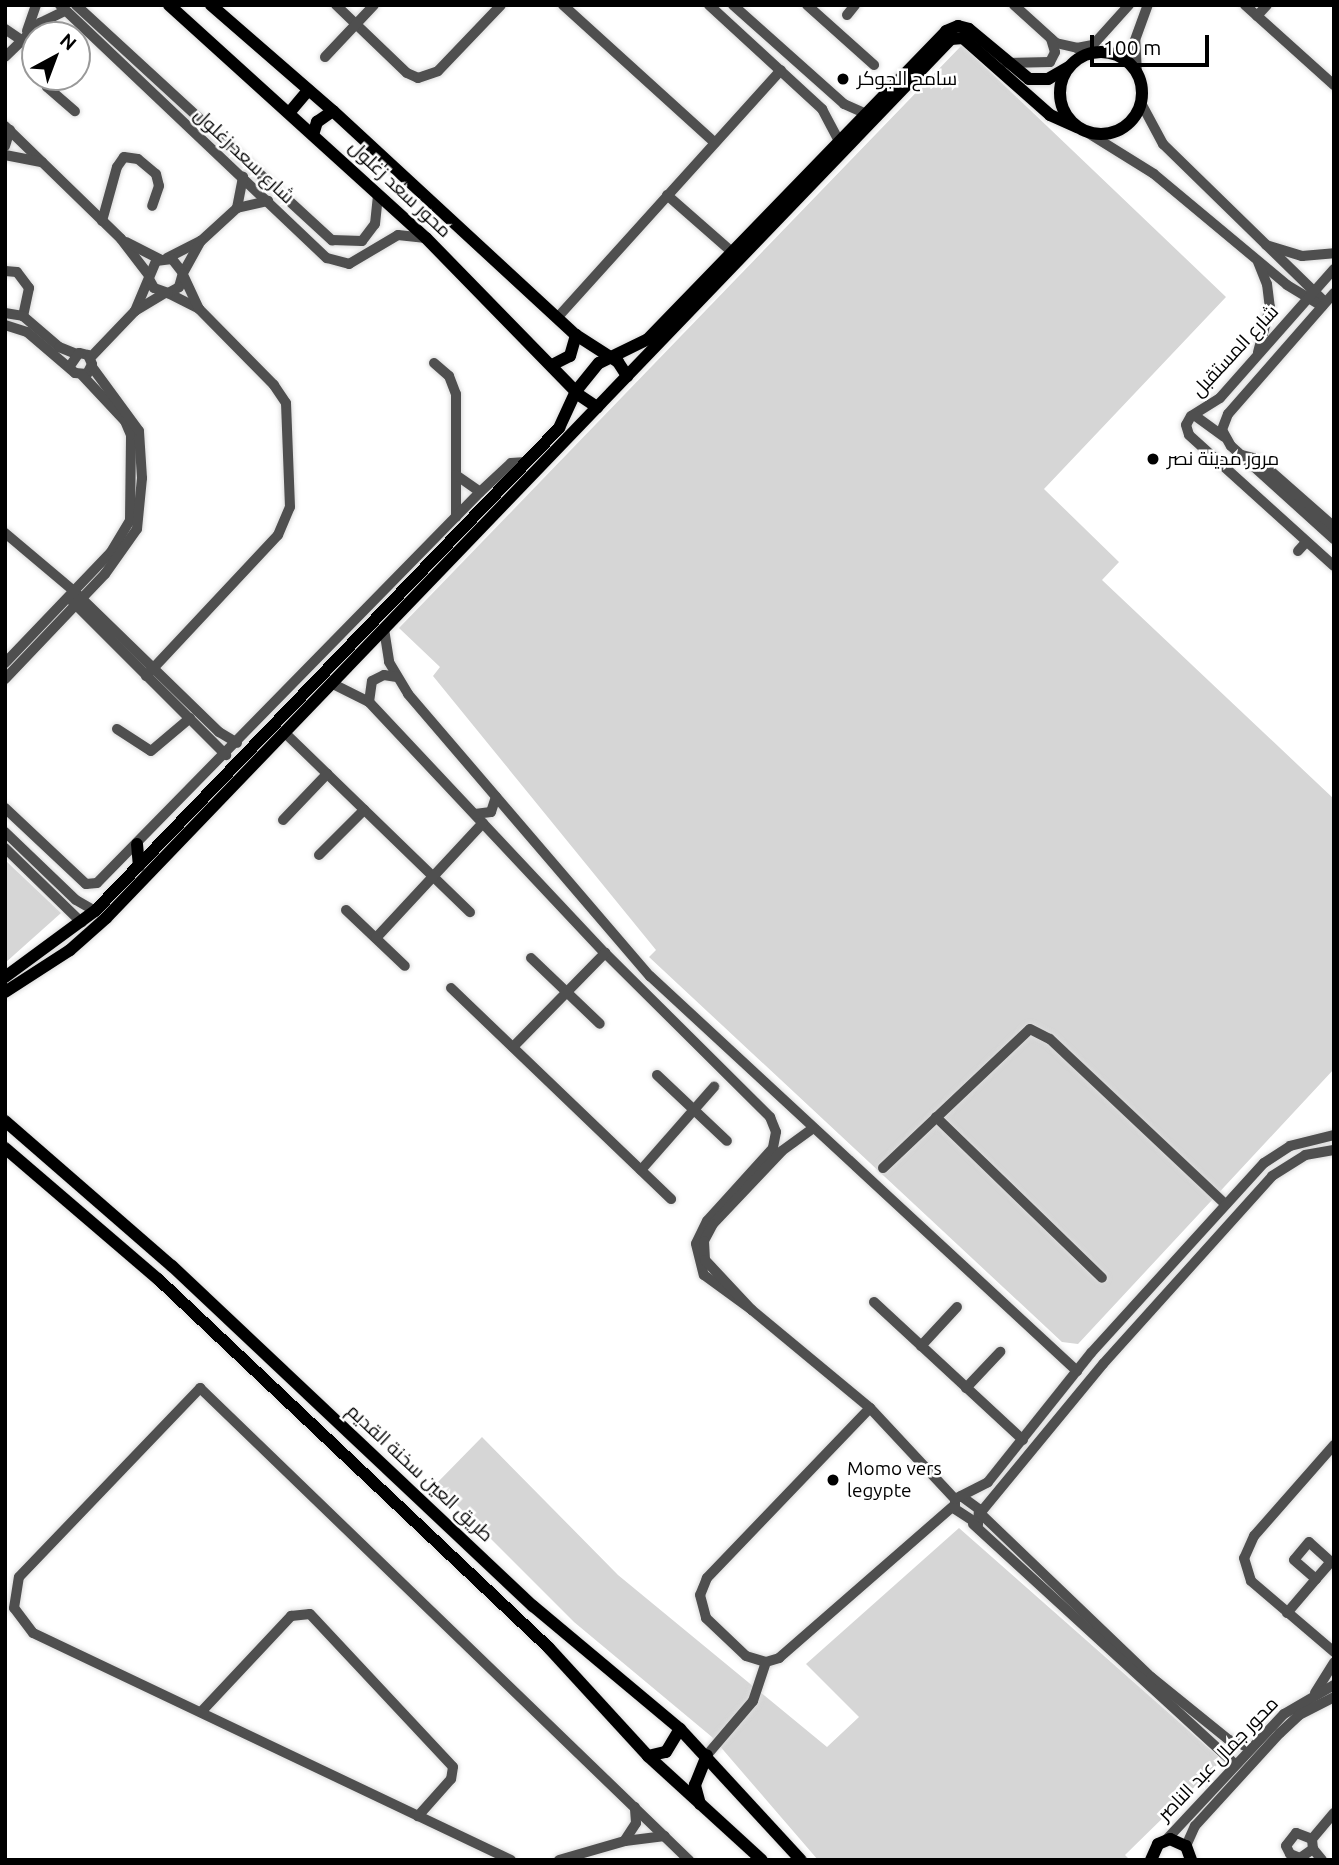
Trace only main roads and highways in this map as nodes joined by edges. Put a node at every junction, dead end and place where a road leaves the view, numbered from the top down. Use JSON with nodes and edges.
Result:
{"nodes":[{"id":1,"x":169,"y":5,"type":"edge"},
{"id":2,"x":211,"y":5,"type":"edge"},
{"id":3,"x":1069,"y":67,"type":"junction"},
{"id":4,"x":309,"y":90,"type":"junction"},
{"id":5,"x":333,"y":111,"type":"junction"},
{"id":6,"x":289,"y":113,"type":"junction"},
{"id":7,"x":1081,"y":129,"type":"junction"},
{"id":8,"x":313,"y":135,"type":"junction"},
{"id":9,"x":576,"y":335,"type":"junction"},
{"id":10,"x":609,"y":356,"type":"junction"},
{"id":11,"x":552,"y":365,"type":"junction"},
{"id":12,"x":627,"y":376,"type":"junction"},
{"id":13,"x":576,"y":391,"type":"junction"},
{"id":14,"x":597,"y":407,"type":"junction"},
{"id":15,"x":137,"y":844,"type":"road end"},
{"id":16,"x":138,"y":866,"type":"junction"},
{"id":17,"x":5,"y":977,"type":"edge"},
{"id":18,"x":5,"y":992,"type":"edge"},
{"id":19,"x":5,"y":1121,"type":"edge"},
{"id":20,"x":5,"y":1148,"type":"edge"},
{"id":21,"x":680,"y":1729,"type":"junction"},
{"id":22,"x":707,"y":1755,"type":"junction"},
{"id":23,"x":648,"y":1756,"type":"junction"},
{"id":24,"x":701,"y":1806,"type":"junction"},
{"id":25,"x":762,"y":1860,"type":"edge"},
{"id":26,"x":801,"y":1860,"type":"edge"},
{"id":27,"x":1151,"y":1860,"type":"edge"},
{"id":28,"x":1191,"y":1860,"type":"edge"}],
"edges":[{"from":1,"to":6,"type":"main road","name":"محور سعد زغلول"},
{"from":2,"to":4,"type":"main road","name":"محور سعد زغلول"},
{"from":3,"to":7,"type":"main road"},
{"from":3,"to":7,"type":"main road"},
{"from":3,"to":10,"type":"main road"},
{"from":4,"to":5,"type":"main road","name":"محور سعد زغلول"},
{"from":4,"to":6,"type":"main road"},
{"from":5,"to":8,"type":"main road"},
{"from":5,"to":9,"type":"main road","name":"محور سعد زغلول"},
{"from":6,"to":8,"type":"main road","name":"محور سعد زغلول"},
{"from":7,"to":12,"type":"main road"},
{"from":8,"to":11,"type":"main road","name":"محور سعد زغلول"},
{"from":9,"to":10,"type":"main road","name":"محور سعد زغلول"},
{"from":9,"to":11,"type":"main road"},
{"from":10,"to":12,"type":"main road","name":"محور سعد زغلول"},
{"from":10,"to":13,"type":"main road"},
{"from":11,"to":13,"type":"main road","name":"محور سعد زغلول"},
{"from":12,"to":14,"type":"main road"},
{"from":13,"to":14,"type":"main road","name":"محور سعد زغلول"},
{"from":13,"to":16,"type":"main road"},
{"from":14,"to":18,"type":"main road"},
{"from":15,"to":16,"type":"main road"},
{"from":16,"to":17,"type":"main road"},
{"from":19,"to":21,"type":"main road","name":"طريق العين سخنة القديم"},
{"from":20,"to":23,"type":"main road","name":"طريق العين سخنة القديم"},
{"from":21,"to":22,"type":"main road","name":"طريق العين سخنة القديم"},
{"from":21,"to":23,"type":"main road"},
{"from":22,"to":24,"type":"main road"},
{"from":22,"to":26,"type":"main road","name":"طريق العين سخنة القديم"},
{"from":23,"to":24,"type":"main road","name":"طريق العين سخنة القديم"},
{"from":24,"to":25,"type":"main road","name":"طريق العين سخنة القديم"},
{"from":27,"to":28,"type":"main road"}]}
